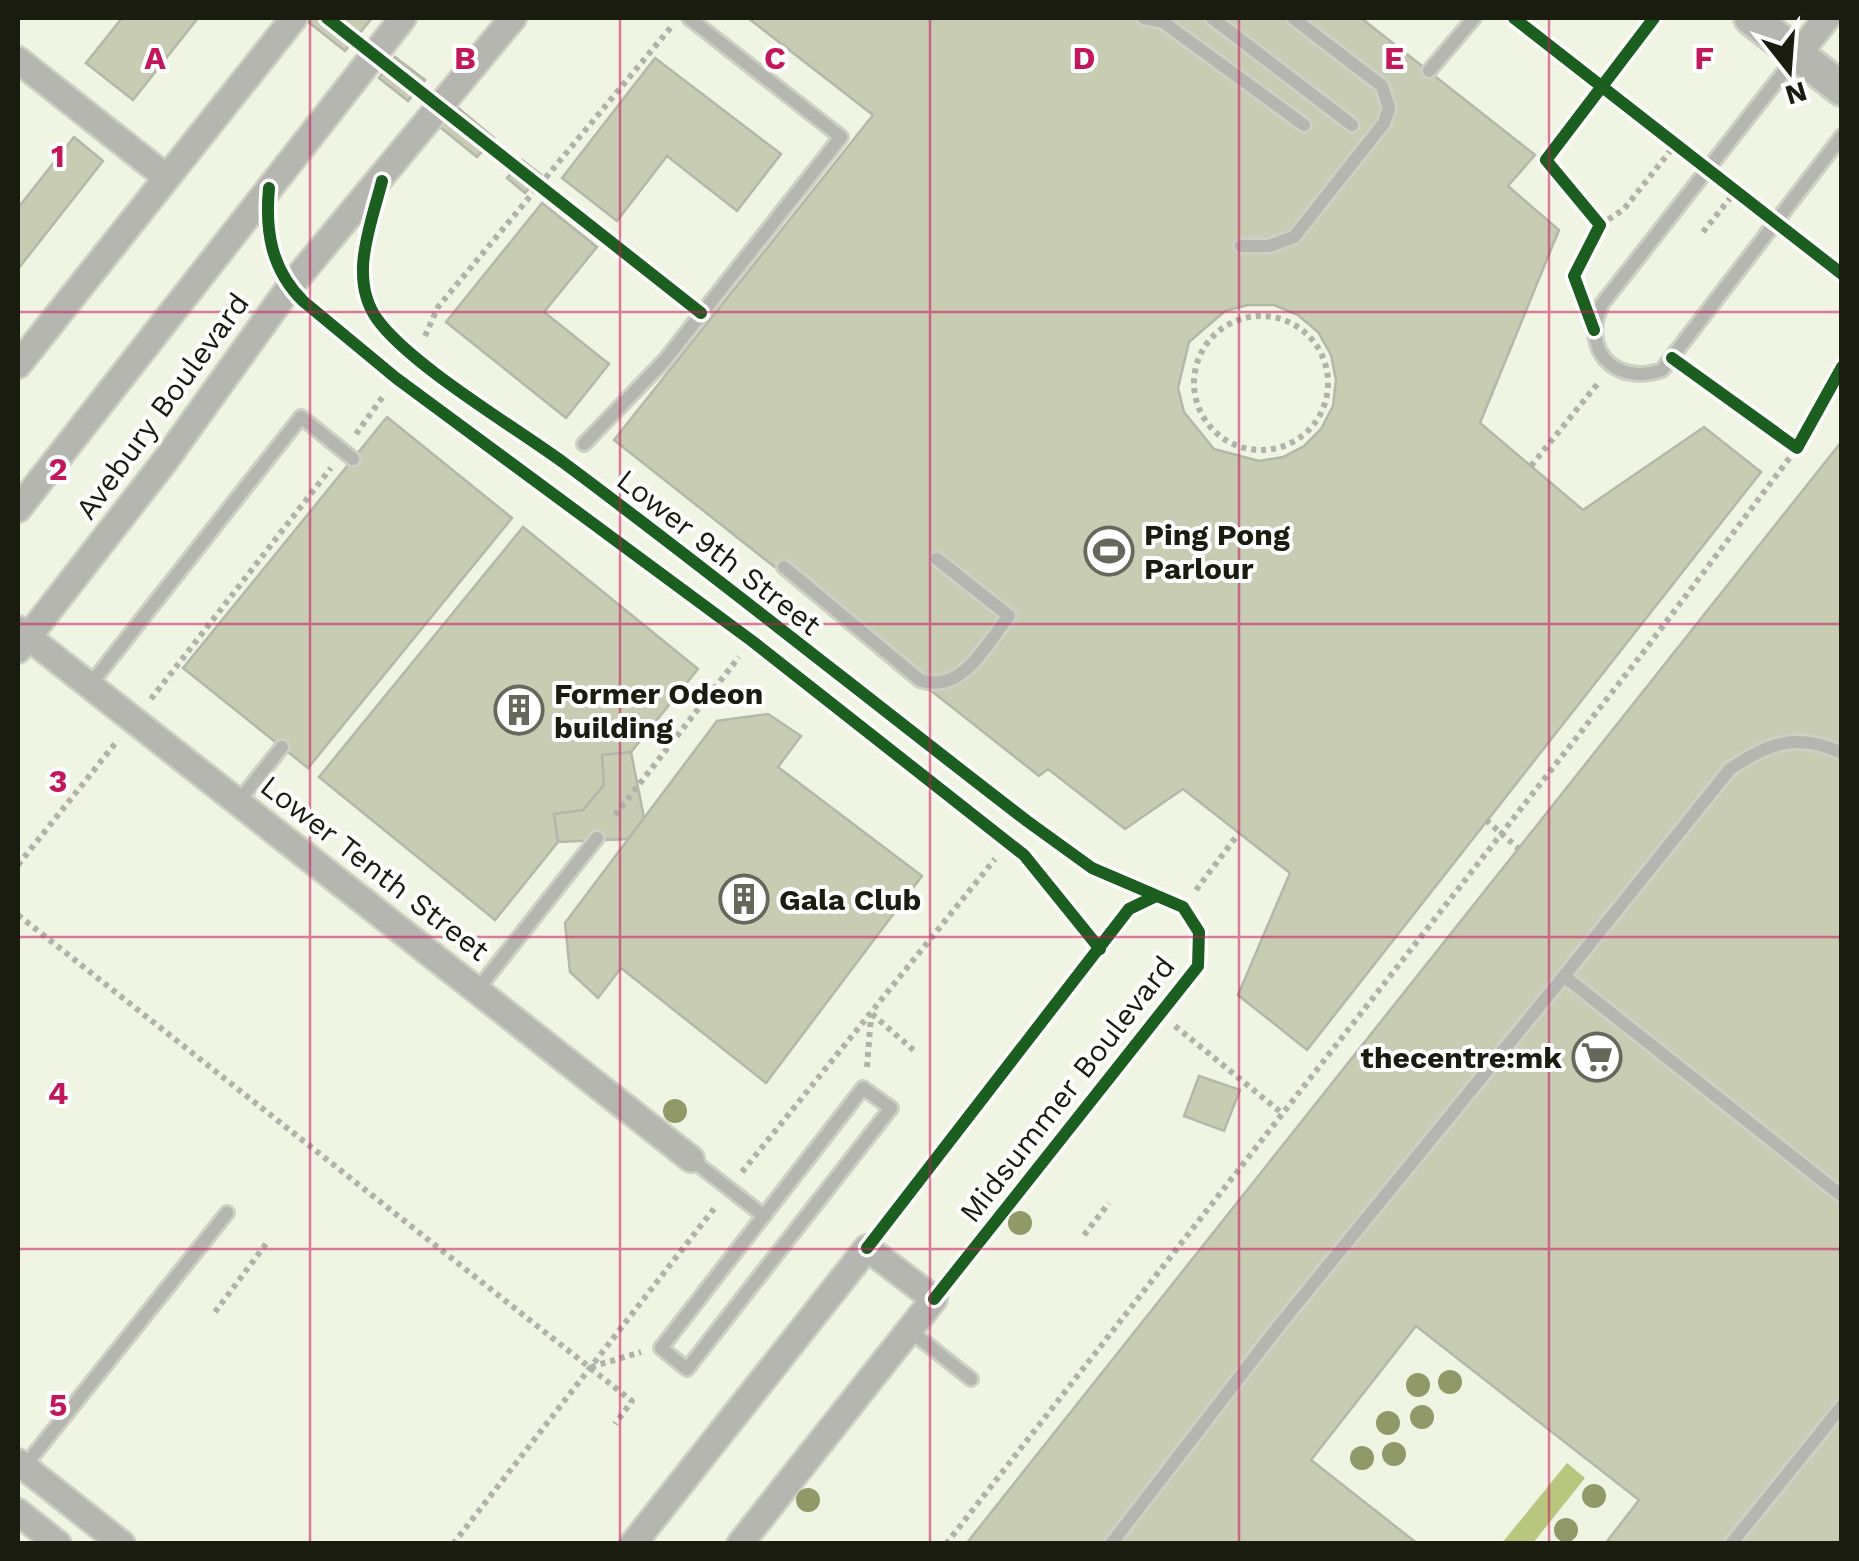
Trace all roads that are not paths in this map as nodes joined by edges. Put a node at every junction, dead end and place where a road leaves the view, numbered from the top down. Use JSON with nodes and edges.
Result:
{"nodes":[{"id":1,"x":294,"y":18,"type":"edge"},
{"id":2,"x":403,"y":18,"type":"edge"},
{"id":3,"x":513,"y":18,"type":"edge"},
{"id":4,"x":689,"y":18,"type":"edge"},
{"id":5,"x":1144,"y":18,"type":"edge"},
{"id":6,"x":1212,"y":18,"type":"edge"},
{"id":7,"x":1294,"y":18,"type":"edge"},
{"id":8,"x":1474,"y":18,"type":"edge"},
{"id":9,"x":1751,"y":18,"type":"edge"},
{"id":10,"x":1827,"y":18,"type":"edge"},
{"id":11,"x":1798,"y":54,"type":"junction"},
{"id":12,"x":18,"y":60,"type":"edge"},
{"id":13,"x":1429,"y":71,"type":"dead end"},
{"id":14,"x":1842,"y":89,"type":"edge"},
{"id":15,"x":1304,"y":125,"type":"dead end"},
{"id":16,"x":1352,"y":125,"type":"dead end"},
{"id":17,"x":1842,"y":136,"type":"edge"},
{"id":18,"x":166,"y":178,"type":"junction"},
{"id":19,"x":382,"y":180,"type":"junction"},
{"id":20,"x":269,"y":188,"type":"junction"},
{"id":21,"x":1241,"y":246,"type":"dead end"},
{"id":22,"x":289,"y":288,"type":"junction"},
{"id":23,"x":18,"y":365,"type":"edge"},
{"id":24,"x":584,"y":444,"type":"dead end"},
{"id":25,"x":348,"y":456,"type":"road end"},
{"id":26,"x":18,"y":509,"type":"edge"},
{"id":27,"x":937,"y":559,"type":"dead end"},
{"id":28,"x":784,"y":567,"type":"dead end"},
{"id":29,"x":21,"y":639,"type":"edge"},
{"id":30,"x":90,"y":686,"type":"junction"},
{"id":31,"x":282,"y":747,"type":"dead end"},
{"id":32,"x":1842,"y":752,"type":"edge"},
{"id":33,"x":238,"y":802,"type":"junction"},
{"id":34,"x":598,"y":838,"type":"dead end"},
{"id":35,"x":1154,"y":897,"type":"junction"},
{"id":36,"x":1100,"y":949,"type":"junction"},
{"id":37,"x":1564,"y":976,"type":"junction"},
{"id":38,"x":477,"y":990,"type":"junction"},
{"id":39,"x":691,"y":1159,"type":"joint"},
{"id":40,"x":1842,"y":1196,"type":"edge"},
{"id":41,"x":227,"y":1212,"type":"dead end"},
{"id":42,"x":764,"y":1216,"type":"junction"},
{"id":43,"x":867,"y":1248,"type":"junction"},
{"id":44,"x":934,"y":1300,"type":"junction"},
{"id":45,"x":909,"y":1330,"type":"junction"},
{"id":46,"x":971,"y":1379,"type":"dead end"},
{"id":47,"x":1842,"y":1406,"type":"edge"},
{"id":48,"x":21,"y":1464,"type":"edge"},
{"id":49,"x":18,"y":1512,"type":"edge"},
{"id":50,"x":58,"y":1544,"type":"edge"},
{"id":51,"x":122,"y":1544,"type":"edge"},
{"id":52,"x":634,"y":1544,"type":"edge"},
{"id":53,"x":740,"y":1544,"type":"edge"},
{"id":54,"x":1111,"y":1544,"type":"edge"},
{"id":55,"x":1731,"y":1544,"type":"edge"}],
"edges":[{"from":1,"to":18,"type":"street"},
{"from":2,"to":20,"type":"street","name":"Avebury Boulevard"},
{"from":3,"to":19,"type":"street","name":"Avebury Boulevard"},
{"from":4,"to":24,"type":"lane"},
{"from":5,"to":15,"type":"lane"},
{"from":6,"to":16,"type":"lane"},
{"from":7,"to":21,"type":"lane"},
{"from":8,"to":13,"type":"lane"},
{"from":9,"to":11,"type":"street"},
{"from":10,"to":11,"type":"street"},
{"from":11,"to":14,"type":"street"},
{"from":11,"to":17,"type":"lane"},
{"from":12,"to":18,"type":"street"},
{"from":18,"to":23,"type":"street"},
{"from":19,"to":22,"type":"street","name":"Avebury Boulevard"},
{"from":19,"to":35,"type":"lane","name":"Lower 9th Street"},
{"from":20,"to":22,"type":"lane"},
{"from":20,"to":26,"type":"street","name":"Avebury Boulevard"},
{"from":22,"to":29,"type":"street","name":"Avebury Boulevard"},
{"from":22,"to":36,"type":"lane","name":"Lower 9th Street"},
{"from":25,"to":30,"type":"lane"},
{"from":27,"to":28,"type":"lane"},
{"from":29,"to":30,"type":"street","name":"Lower Tenth Street"},
{"from":30,"to":33,"type":"street","name":"Lower Tenth Street"},
{"from":31,"to":33,"type":"lane"},
{"from":32,"to":37,"type":"lane"},
{"from":33,"to":38,"type":"street","name":"Lower Tenth Street"},
{"from":34,"to":38,"type":"lane"},
{"from":35,"to":36,"type":"lane","name":"Midsummer Boulevard"},
{"from":35,"to":44,"type":"lane","name":"Midsummer Boulevard"},
{"from":36,"to":43,"type":"lane","name":"Midsummer Boulevard"},
{"from":37,"to":40,"type":"lane"},
{"from":37,"to":54,"type":"lane"},
{"from":38,"to":39,"type":"street","name":"Lower Tenth Street"},
{"from":39,"to":42,"type":"lane"},
{"from":41,"to":48,"type":"lane"},
{"from":42,"to":42,"type":"lane"},
{"from":43,"to":44,"type":"street"},
{"from":43,"to":52,"type":"street","name":"Midsummer Boulevard"},
{"from":44,"to":45,"type":"street","name":"Midsummer Boulevard"},
{"from":45,"to":46,"type":"lane"},
{"from":45,"to":53,"type":"street","name":"Midsummer Boulevard"},
{"from":47,"to":55,"type":"lane"},
{"from":48,"to":51,"type":"street"},
{"from":49,"to":50,"type":"street"}]}
